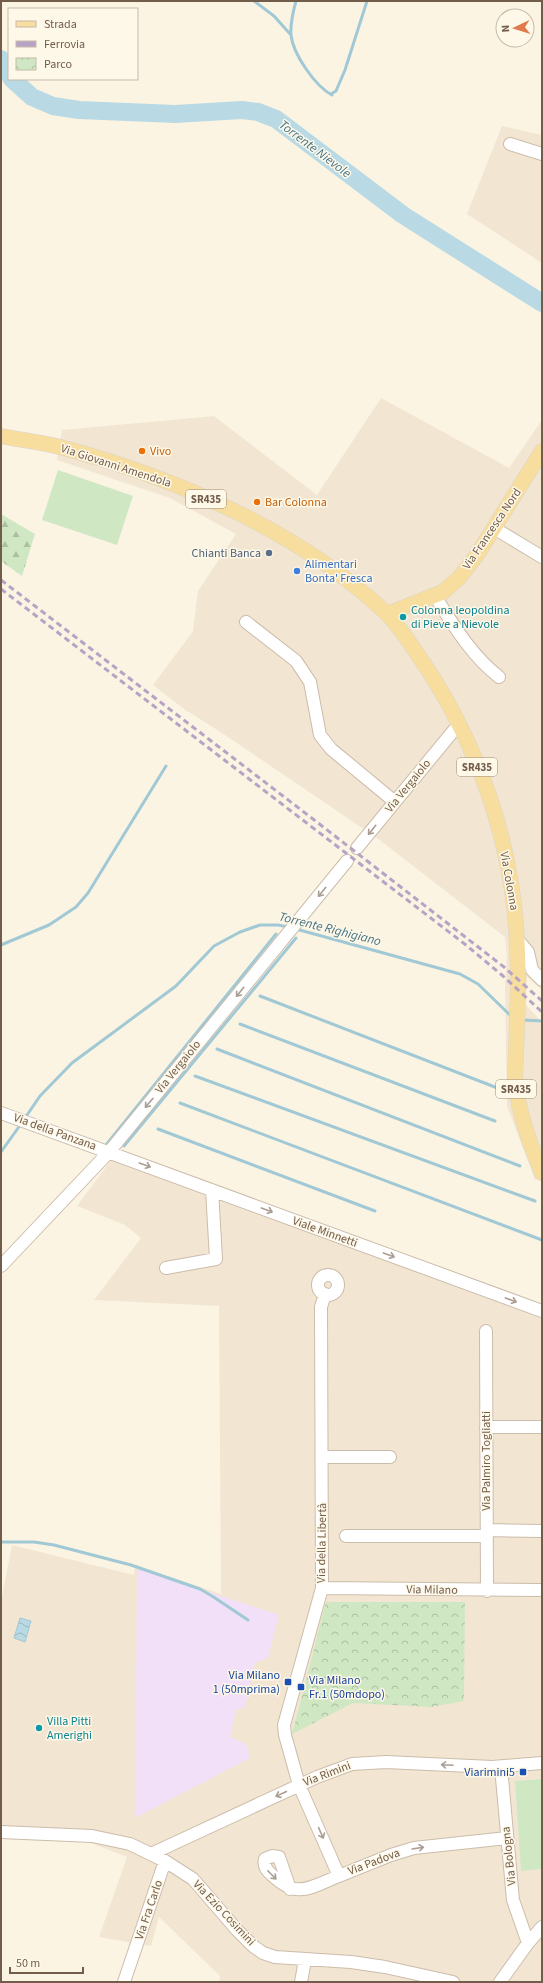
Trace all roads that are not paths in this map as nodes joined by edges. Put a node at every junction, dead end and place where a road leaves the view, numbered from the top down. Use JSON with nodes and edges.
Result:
{"nodes":[{"id":1,"x":510,"y":144,"type":"dead end"},
{"id":2,"x":542,"y":154,"type":"edge"},
{"id":3,"x":1,"y":436,"type":"edge"},
{"id":4,"x":542,"y":451,"type":"edge"},
{"id":5,"x":494,"y":528,"type":"junction"},
{"id":6,"x":542,"y":557,"type":"edge"},
{"id":7,"x":434,"y":596,"type":"junction"},
{"id":8,"x":387,"y":614,"type":"junction"},
{"id":9,"x":246,"y":622,"type":"dead end"},
{"id":10,"x":499,"y":677,"type":"dead end"},
{"id":11,"x":459,"y":724,"type":"junction"},
{"id":12,"x":395,"y":802,"type":"junction"},
{"id":13,"x":357,"y":848,"type":"dead end"},
{"id":14,"x":347,"y":861,"type":"dead end"},
{"id":15,"x":525,"y":969,"type":"junction"},
{"id":16,"x":542,"y":980,"type":"edge"},
{"id":17,"x":1,"y":1113,"type":"edge"},
{"id":18,"x":109,"y":1152,"type":"junction"},
{"id":19,"x":542,"y":1173,"type":"edge"},
{"id":20,"x":212,"y":1190,"type":"junction"},
{"id":21,"x":1,"y":1266,"type":"edge"},
{"id":22,"x":166,"y":1268,"type":"dead end"},
{"id":23,"x":325,"y":1294,"type":"dead end"},
{"id":24,"x":542,"y":1311,"type":"edge"},
{"id":25,"x":486,"y":1331,"type":"dead end"},
{"id":26,"x":486,"y":1426,"type":"junction"},
{"id":27,"x":542,"y":1427,"type":"edge"},
{"id":28,"x":323,"y":1457,"type":"junction"},
{"id":29,"x":390,"y":1457,"type":"dead end"},
{"id":30,"x":542,"y":1531,"type":"edge"},
{"id":31,"x":487,"y":1533,"type":"junction"},
{"id":32,"x":346,"y":1536,"type":"dead end"},
{"id":33,"x":322,"y":1588,"type":"junction"},
{"id":34,"x":542,"y":1590,"type":"edge"},
{"id":35,"x":486,"y":1591,"type":"junction"},
{"id":36,"x":542,"y":1763,"type":"edge"},
{"id":37,"x":501,"y":1767,"type":"junction"},
{"id":38,"x":299,"y":1785,"type":"junction"},
{"id":39,"x":1,"y":1832,"type":"edge"},
{"id":40,"x":507,"y":1838,"type":"junction"},
{"id":41,"x":151,"y":1854,"type":"junction"},
{"id":42,"x":165,"y":1861,"type":"junction"},
{"id":43,"x":339,"y":1876,"type":"junction"},
{"id":44,"x":290,"y":1889,"type":"dead end"},
{"id":45,"x":542,"y":1927,"type":"edge"},
{"id":46,"x":528,"y":1943,"type":"junction"},
{"id":47,"x":305,"y":1960,"type":"junction"},
{"id":48,"x":124,"y":1982,"type":"edge"},
{"id":49,"x":301,"y":1982,"type":"edge"},
{"id":50,"x":453,"y":1982,"type":"edge"},
{"id":51,"x":500,"y":1982,"type":"edge"}],
"edges":[{"from":1,"to":2,"type":"street"},
{"from":3,"to":8,"type":"main road","name":"Via Giovanni Amendola","number":"SR435"},
{"from":4,"to":5,"type":"main road","name":"Via Francesca Nord"},
{"from":5,"to":6,"type":"street"},
{"from":5,"to":7,"type":"main road","name":"Via Francesca Nord"},
{"from":7,"to":8,"type":"main road","name":"Via Francesca Nord"},
{"from":7,"to":10,"type":"street"},
{"from":8,"to":11,"type":"main road","name":"Via Colonna","number":"SR435"},
{"from":9,"to":12,"type":"street"},
{"from":11,"to":12,"type":"street","name":"Via Vergaiolo"},
{"from":11,"to":15,"type":"main road","name":"Via Colonna","number":"SR435"},
{"from":12,"to":13,"type":"street","name":"Via Vergaiolo","one_way":true},
{"from":14,"to":18,"type":"street","name":"Via Vergaiolo","one_way":true},
{"from":15,"to":16,"type":"street"},
{"from":15,"to":19,"type":"main road","name":"Via Colonna","number":"SR435"},
{"from":17,"to":18,"type":"street","name":"Via della Panzana"},
{"from":18,"to":20,"type":"street","name":"Viale Minnetti","one_way":true},
{"from":18,"to":21,"type":"street","name":"Via Vergaiolo"},
{"from":20,"to":22,"type":"street"},
{"from":20,"to":24,"type":"street","name":"Viale Minnetti","one_way":true},
{"from":23,"to":28,"type":"street","name":"Via della Libertà"},
{"from":25,"to":26,"type":"street","name":"Via Palmiro Togliatti"},
{"from":26,"to":27,"type":"street"},
{"from":26,"to":31,"type":"street","name":"Via Palmiro Togliatti"},
{"from":28,"to":29,"type":"street"},
{"from":28,"to":33,"type":"street","name":"Via della Libertà"},
{"from":30,"to":31,"type":"street"},
{"from":31,"to":32,"type":"street"},
{"from":31,"to":35,"type":"street","name":"Via Palmiro Togliatti"},
{"from":33,"to":35,"type":"street","name":"Via Milano"},
{"from":33,"to":38,"type":"street","name":"Via della Libertà"},
{"from":34,"to":35,"type":"street","name":"Via Milano"},
{"from":36,"to":37,"type":"street","name":"Via Rimini"},
{"from":37,"to":38,"type":"street","name":"Via Rimini","one_way":true},
{"from":37,"to":40,"type":"street","name":"Via Bologna"},
{"from":38,"to":41,"type":"street","name":"Via Rimini","one_way":true},
{"from":38,"to":43,"type":"street","name":"Via Padova","one_way":true},
{"from":39,"to":41,"type":"street","name":"Via Ezio Cosimini"},
{"from":43,"to":40,"type":"street","name":"Via Padova","one_way":true},
{"from":40,"to":46,"type":"street","name":"Via Bologna"},
{"from":41,"to":42,"type":"street","name":"Via Ezio Cosimini"},
{"from":42,"to":47,"type":"street","name":"Via Ezio Cosimini"},
{"from":42,"to":48,"type":"street","name":"Via Fra Carlo"},
{"from":43,"to":44,"type":"street"},
{"from":45,"to":46,"type":"street"},
{"from":46,"to":51,"type":"street"},
{"from":47,"to":49,"type":"street"},
{"from":47,"to":50,"type":"street","name":"Via Ezio Cosimini"}]}
